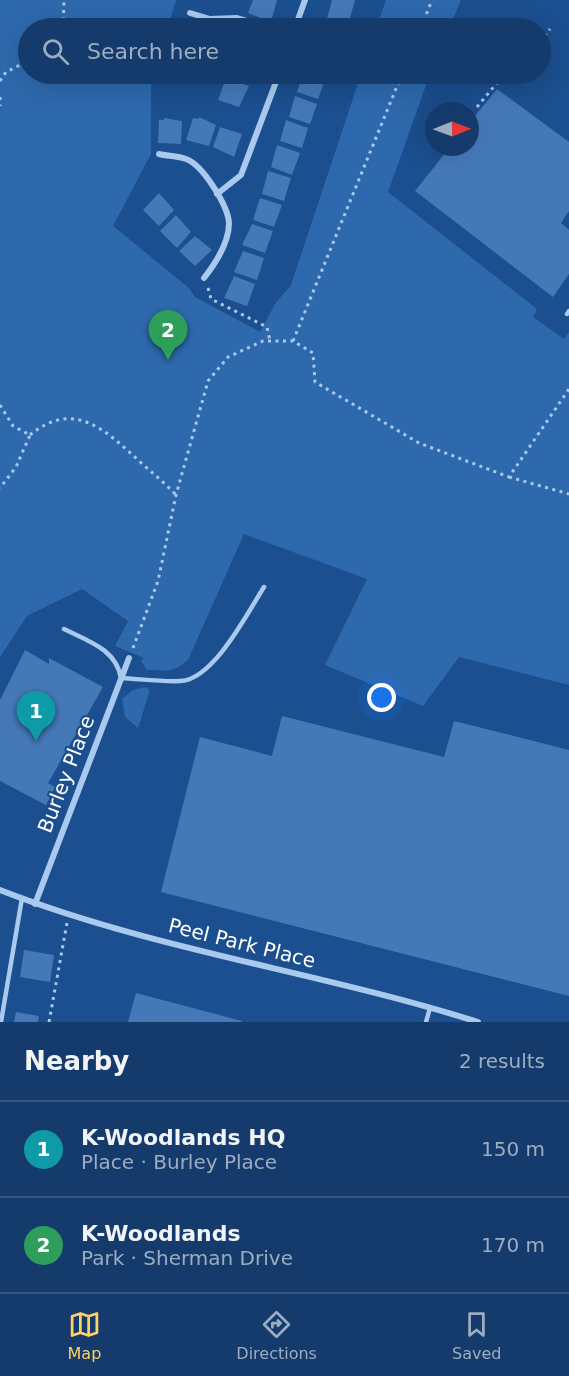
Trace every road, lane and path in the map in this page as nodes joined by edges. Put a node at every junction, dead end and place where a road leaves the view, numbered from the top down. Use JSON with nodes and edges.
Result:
{"nodes":[{"id":1,"x":64,"y":0,"type":"edge"},
{"id":2,"x":305,"y":0,"type":"edge"},
{"id":3,"x":432,"y":0,"type":"edge"},
{"id":4,"x":190,"y":13,"type":"dead end"},
{"id":5,"x":63,"y":18,"type":"edge"},
{"id":6,"x":207,"y":18,"type":"edge"},
{"id":7,"x":299,"y":18,"type":"edge"},
{"id":8,"x":425,"y":18,"type":"edge"},
{"id":9,"x":18,"y":66,"type":"edge"},
{"id":10,"x":0,"y":81,"type":"edge"},
{"id":11,"x":275,"y":84,"type":"edge"},
{"id":12,"x":398,"y":84,"type":"edge"},
{"id":13,"x":496,"y":84,"type":"edge"},
{"id":14,"x":0,"y":97,"type":"edge"},
{"id":15,"x":479,"y":105,"type":"edge"},
{"id":16,"x":0,"y":106,"type":"edge"},
{"id":17,"x":159,"y":154,"type":"dead end"},
{"id":18,"x":217,"y":194,"type":"junction"},
{"id":19,"x":204,"y":278,"type":"joint"},
{"id":20,"x":270,"y":341,"type":"junction"},
{"id":21,"x":293,"y":341,"type":"junction"},
{"id":22,"x":569,"y":389,"type":"edge"},
{"id":23,"x":0,"y":405,"type":"edge"},
{"id":24,"x":30,"y":435,"type":"junction"},
{"id":25,"x":508,"y":477,"type":"junction"},
{"id":26,"x":0,"y":488,"type":"edge"},
{"id":27,"x":569,"y":494,"type":"edge"},
{"id":28,"x":176,"y":495,"type":"junction"},
{"id":29,"x":264,"y":587,"type":"dead end"},
{"id":30,"x":64,"y":629,"type":"dead end"},
{"id":31,"x":129,"y":658,"type":"joint"},
{"id":32,"x":121,"y":678,"type":"junction"},
{"id":33,"x":0,"y":890,"type":"edge"},
{"id":34,"x":22,"y":898,"type":"junction"},
{"id":35,"x":35,"y":903,"type":"junction"},
{"id":36,"x":69,"y":912,"type":"junction"},
{"id":37,"x":430,"y":1008,"type":"junction"},
{"id":38,"x":1,"y":1022,"type":"edge"},
{"id":39,"x":50,"y":1022,"type":"edge"},
{"id":40,"x":426,"y":1022,"type":"edge"},
{"id":41,"x":477,"y":1022,"type":"edge"}],
"edges":[{"from":1,"to":5,"type":"path"},
{"from":2,"to":7,"type":"street"},
{"from":3,"to":8,"type":"path"},
{"from":4,"to":6,"type":"street"},
{"from":9,"to":10,"type":"path"},
{"from":11,"to":18,"type":"street"},
{"from":12,"to":21,"type":"path"},
{"from":13,"to":15,"type":"path"},
{"from":14,"to":16,"type":"path"},
{"from":17,"to":18,"type":"street"},
{"from":18,"to":19,"type":"street"},
{"from":19,"to":20,"type":"path"},
{"from":20,"to":21,"type":"path"},
{"from":20,"to":28,"type":"path"},
{"from":21,"to":25,"type":"path"},
{"from":22,"to":25,"type":"path"},
{"from":23,"to":24,"type":"path"},
{"from":24,"to":26,"type":"path"},
{"from":24,"to":28,"type":"path"},
{"from":25,"to":27,"type":"path"},
{"from":28,"to":31,"type":"path"},
{"from":29,"to":32,"type":"lane"},
{"from":30,"to":32,"type":"lane"},
{"from":31,"to":32,"type":"street","name":"Burley Place"},
{"from":32,"to":35,"type":"street","name":"Burley Place"},
{"from":33,"to":34,"type":"street","name":"Peel Park Place"},
{"from":34,"to":35,"type":"street","name":"Peel Park Place"},
{"from":34,"to":38,"type":"lane"},
{"from":35,"to":36,"type":"street","name":"Peel Park Place"},
{"from":36,"to":37,"type":"street","name":"Peel Park Place"},
{"from":36,"to":39,"type":"path"},
{"from":37,"to":40,"type":"lane"},
{"from":37,"to":41,"type":"street","name":"Peel Park Place"}]}
